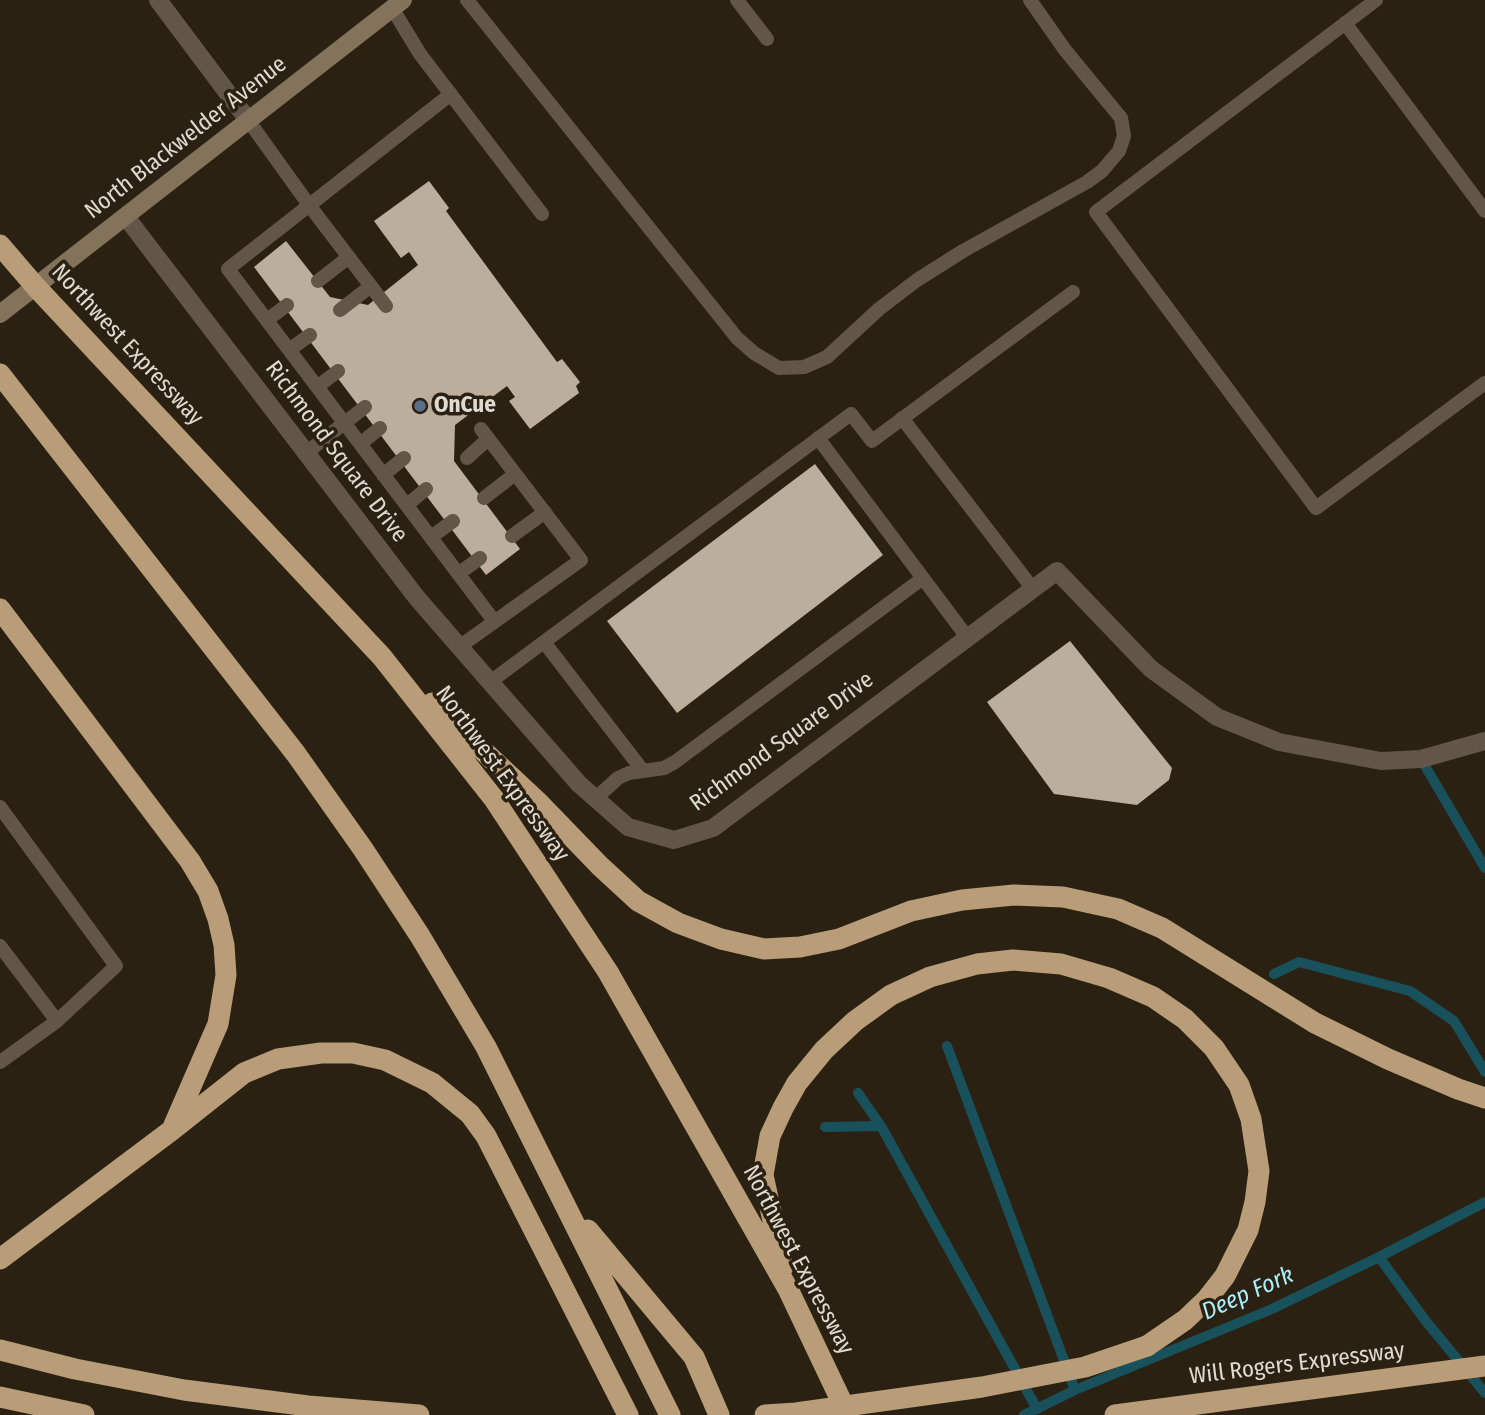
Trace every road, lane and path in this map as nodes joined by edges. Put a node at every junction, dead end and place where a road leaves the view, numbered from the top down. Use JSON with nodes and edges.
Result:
{"nodes":[{"id":1,"x":158,"y":0,"type":"edge"},
{"id":2,"x":467,"y":0,"type":"edge"},
{"id":3,"x":737,"y":0,"type":"edge"},
{"id":4,"x":1030,"y":0,"type":"edge"},
{"id":5,"x":1376,"y":0,"type":"edge"},
{"id":6,"x":398,"y":4,"type":"edge"},
{"id":7,"x":1345,"y":23,"type":"junction"},
{"id":8,"x":767,"y":39,"type":"dead end"},
{"id":9,"x":451,"y":94,"type":"junction"},
{"id":10,"x":248,"y":120,"type":"junction"},
{"id":11,"x":309,"y":205,"type":"junction"},
{"id":12,"x":1485,"y":211,"type":"edge"},
{"id":13,"x":542,"y":214,"type":"dead end"},
{"id":14,"x":126,"y":217,"type":"junction"},
{"id":15,"x":0,"y":244,"type":"edge"},
{"id":16,"x":349,"y":257,"type":"junction"},
{"id":17,"x":318,"y":281,"type":"dead end"},
{"id":18,"x":371,"y":286,"type":"junction"},
{"id":19,"x":36,"y":287,"type":"junction"},
{"id":20,"x":1073,"y":292,"type":"dead end"},
{"id":21,"x":287,"y":305,"type":"dead end"},
{"id":22,"x":386,"y":306,"type":"dead end"},
{"id":23,"x":340,"y":310,"type":"dead end"},
{"id":24,"x":0,"y":314,"type":"edge"},
{"id":25,"x":267,"y":320,"type":"junction"},
{"id":26,"x":310,"y":335,"type":"dead end"},
{"id":27,"x":289,"y":351,"type":"junction"},
{"id":28,"x":338,"y":371,"type":"dead end"},
{"id":29,"x":0,"y":374,"type":"edge"},
{"id":30,"x":1485,"y":383,"type":"edge"},
{"id":31,"x":317,"y":387,"type":"junction"},
{"id":32,"x":365,"y":407,"type":"dead end"},
{"id":33,"x":902,"y":418,"type":"junction"},
{"id":34,"x":344,"y":423,"type":"junction"},
{"id":35,"x":380,"y":428,"type":"dead end"},
{"id":36,"x":818,"y":438,"type":"junction"},
{"id":37,"x":360,"y":444,"type":"junction"},
{"id":38,"x":306,"y":453,"type":"junction"},
{"id":39,"x":404,"y":458,"type":"dead end"},
{"id":40,"x":467,"y":458,"type":"dead end"},
{"id":41,"x":515,"y":474,"type":"junction"},
{"id":42,"x":383,"y":475,"type":"junction"},
{"id":43,"x":426,"y":489,"type":"dead end"},
{"id":44,"x":484,"y":498,"type":"dead end"},
{"id":45,"x":407,"y":505,"type":"junction"},
{"id":46,"x":545,"y":512,"type":"junction"},
{"id":47,"x":453,"y":521,"type":"dead end"},
{"id":48,"x":512,"y":536,"type":"dead end"},
{"id":49,"x":431,"y":537,"type":"junction"},
{"id":50,"x":480,"y":558,"type":"dead end"},
{"id":51,"x":458,"y":574,"type":"junction"},
{"id":52,"x":923,"y":578,"type":"junction"},
{"id":53,"x":1033,"y":589,"type":"junction"},
{"id":54,"x":0,"y":609,"type":"edge"},
{"id":55,"x":494,"y":621,"type":"junction"},
{"id":56,"x":967,"y":637,"type":"junction"},
{"id":57,"x":544,"y":642,"type":"junction"},
{"id":58,"x":459,"y":647,"type":"junction"},
{"id":59,"x":382,"y":657,"type":"junction"},
{"id":60,"x":490,"y":682,"type":"junction"},
{"id":61,"x":1485,"y":741,"type":"edge"},
{"id":62,"x":643,"y":771,"type":"junction"},
{"id":63,"x":595,"y":799,"type":"junction"},
{"id":64,"x":0,"y":807,"type":"edge"},
{"id":65,"x":0,"y":946,"type":"edge"},
{"id":66,"x":57,"y":1021,"type":"junction"},
{"id":67,"x":0,"y":1062,"type":"edge"},
{"id":68,"x":1485,"y":1098,"type":"edge"},
{"id":69,"x":172,"y":1130,"type":"junction"},
{"id":70,"x":564,"y":1201,"type":"junction"},
{"id":71,"x":0,"y":1258,"type":"edge"},
{"id":72,"x":788,"y":1289,"type":"junction"},
{"id":73,"x":0,"y":1349,"type":"edge"},
{"id":74,"x":1485,"y":1366,"type":"edge"},
{"id":75,"x":0,"y":1397,"type":"edge"},
{"id":76,"x":84,"y":1415,"type":"edge"},
{"id":77,"x":419,"y":1415,"type":"edge"},
{"id":78,"x":628,"y":1415,"type":"edge"},
{"id":79,"x":670,"y":1415,"type":"edge"},
{"id":80,"x":719,"y":1415,"type":"edge"},
{"id":81,"x":765,"y":1415,"type":"edge"},
{"id":82,"x":848,"y":1415,"type":"edge"},
{"id":83,"x":1115,"y":1415,"type":"edge"}],
"edges":[{"from":1,"to":10,"type":"street"},
{"from":2,"to":4,"type":"lane"},
{"from":3,"to":8,"type":"lane"},
{"from":5,"to":7,"type":"lane"},
{"from":6,"to":9,"type":"lane"},
{"from":6,"to":10,"type":"street","name":"North Blackwelder Avenue"},
{"from":7,"to":12,"type":"lane"},
{"from":7,"to":30,"type":"lane"},
{"from":9,"to":11,"type":"lane"},
{"from":9,"to":13,"type":"lane"},
{"from":10,"to":11,"type":"lane"},
{"from":10,"to":14,"type":"street","name":"North Blackwelder Avenue"},
{"from":11,"to":16,"type":"lane"},
{"from":11,"to":25,"type":"lane"},
{"from":14,"to":19,"type":"street","name":"North Blackwelder Avenue"},
{"from":14,"to":38,"type":"street","name":"Richmond Square Drive"},
{"from":15,"to":19,"type":"highway","name":"Northwest Expressway"},
{"from":16,"to":17,"type":"lane"},
{"from":16,"to":18,"type":"lane"},
{"from":18,"to":22,"type":"lane"},
{"from":18,"to":23,"type":"lane"},
{"from":19,"to":24,"type":"street","name":"North Blackwelder Avenue"},
{"from":19,"to":59,"type":"highway","name":"Northwest Expressway"},
{"from":20,"to":33,"type":"lane"},
{"from":21,"to":25,"type":"lane"},
{"from":25,"to":27,"type":"lane"},
{"from":26,"to":27,"type":"lane"},
{"from":27,"to":31,"type":"lane"},
{"from":28,"to":31,"type":"lane"},
{"from":29,"to":70,"type":"highway"},
{"from":31,"to":34,"type":"lane"},
{"from":32,"to":34,"type":"lane"},
{"from":33,"to":36,"type":"lane"},
{"from":33,"to":53,"type":"lane"},
{"from":34,"to":37,"type":"lane"},
{"from":34,"to":38,"type":"lane"},
{"from":35,"to":37,"type":"lane"},
{"from":36,"to":52,"type":"lane"},
{"from":36,"to":57,"type":"lane"},
{"from":37,"to":42,"type":"lane"},
{"from":38,"to":58,"type":"street","name":"Richmond Square Drive"},
{"from":39,"to":42,"type":"lane"},
{"from":40,"to":41,"type":"lane"},
{"from":41,"to":44,"type":"lane"},
{"from":41,"to":46,"type":"lane"},
{"from":42,"to":45,"type":"lane"},
{"from":43,"to":45,"type":"lane"},
{"from":45,"to":49,"type":"lane"},
{"from":46,"to":48,"type":"lane"},
{"from":46,"to":55,"type":"lane"},
{"from":47,"to":49,"type":"lane"},
{"from":49,"to":51,"type":"lane"},
{"from":50,"to":51,"type":"lane"},
{"from":51,"to":55,"type":"lane"},
{"from":52,"to":56,"type":"lane"},
{"from":52,"to":62,"type":"lane"},
{"from":53,"to":56,"type":"street","name":"Richmond Square Drive"},
{"from":53,"to":61,"type":"street","name":"Richmond Square Drive"},
{"from":54,"to":69,"type":"highway"},
{"from":55,"to":58,"type":"lane"},
{"from":56,"to":63,"type":"street","name":"Richmond Square Drive"},
{"from":57,"to":60,"type":"lane"},
{"from":57,"to":62,"type":"lane"},
{"from":58,"to":60,"type":"street","name":"Richmond Square Drive"},
{"from":59,"to":68,"type":"highway"},
{"from":59,"to":72,"type":"highway","name":"Northwest Expressway"},
{"from":60,"to":63,"type":"street","name":"Richmond Square Drive"},
{"from":62,"to":63,"type":"lane"},
{"from":64,"to":66,"type":"lane"},
{"from":65,"to":66,"type":"lane"},
{"from":66,"to":67,"type":"lane"},
{"from":69,"to":71,"type":"highway"},
{"from":69,"to":78,"type":"highway"},
{"from":70,"to":79,"type":"highway"},
{"from":70,"to":80,"type":"highway"},
{"from":72,"to":81,"type":"highway","bridge":true},
{"from":72,"to":82,"type":"highway","name":"Northwest Expressway"},
{"from":73,"to":77,"type":"highway"},
{"from":74,"to":83,"type":"highway","name":"Will Rogers Expressway"},
{"from":75,"to":76,"type":"highway"}]}
